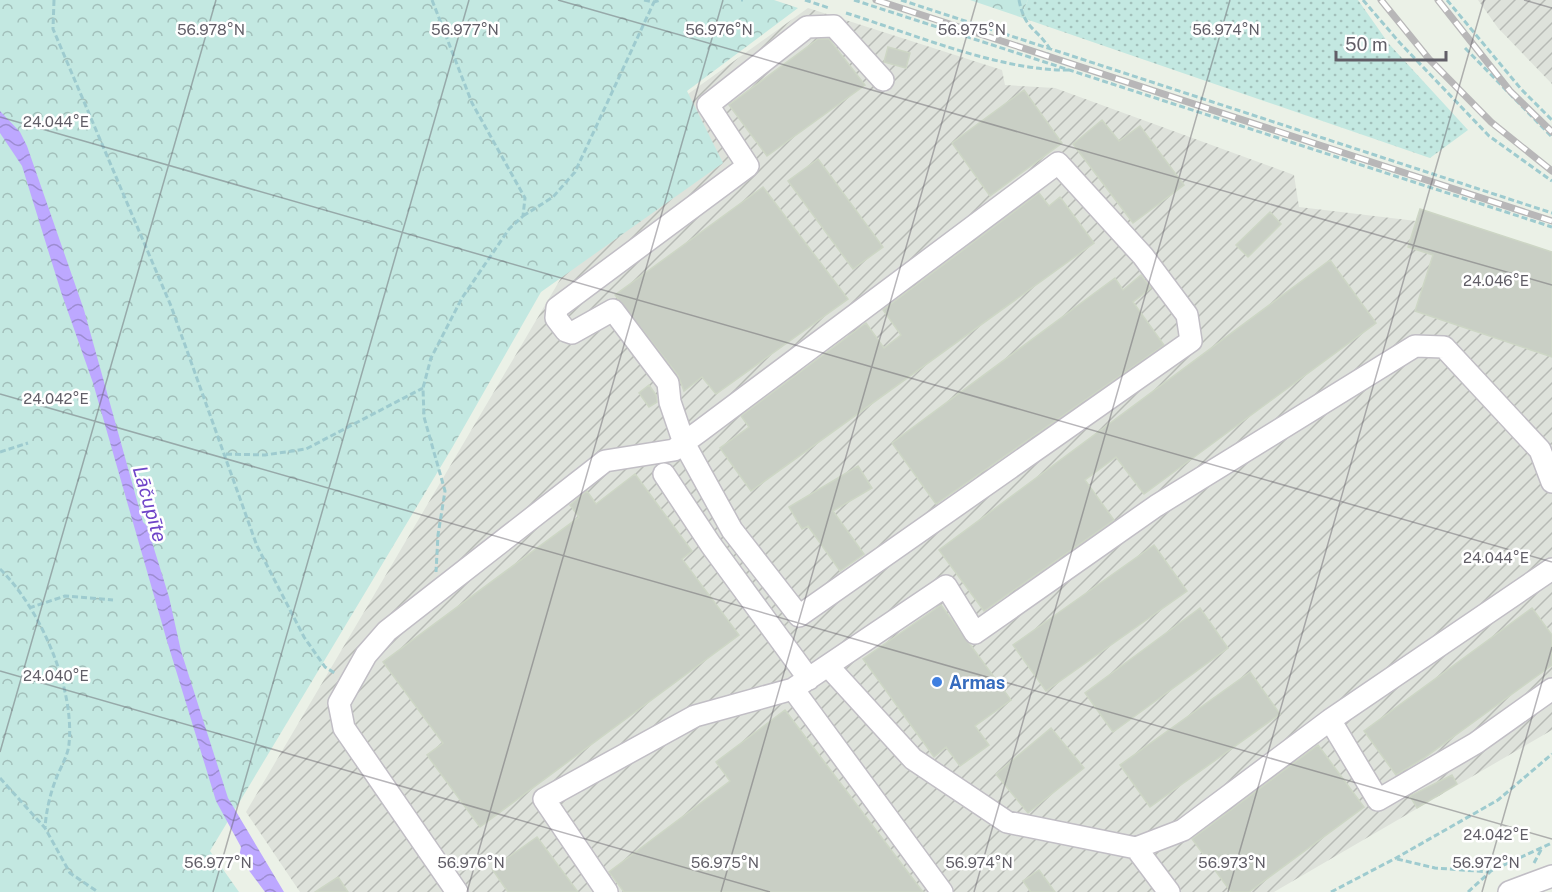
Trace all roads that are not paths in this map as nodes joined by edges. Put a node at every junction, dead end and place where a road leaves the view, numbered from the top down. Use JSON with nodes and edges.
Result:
{"nodes":[{"id":1,"x":883,"y":80,"type":"dead end"},
{"id":2,"x":684,"y":443,"type":"junction"},
{"id":3,"x":664,"y":474,"type":"dead end"},
{"id":4,"x":1552,"y":482,"type":"edge"},
{"id":5,"x":1552,"y":569,"type":"edge"},
{"id":6,"x":828,"y":666,"type":"junction"},
{"id":7,"x":801,"y":684,"type":"junction"},
{"id":8,"x":1552,"y":689,"type":"edge"},
{"id":9,"x":1330,"y":720,"type":"junction"},
{"id":10,"x":1136,"y":848,"type":"junction"},
{"id":11,"x":1552,"y":876,"type":"edge"},
{"id":12,"x":457,"y":892,"type":"edge"},
{"id":13,"x":607,"y":892,"type":"edge"},
{"id":14,"x":942,"y":892,"type":"edge"},
{"id":15,"x":1169,"y":892,"type":"edge"},
{"id":16,"x":1509,"y":892,"type":"edge"}],
"edges":[{"from":1,"to":2,"type":"street"},
{"from":2,"to":2,"type":"street"},
{"from":2,"to":12,"type":"street"},
{"from":3,"to":7,"type":"street"},
{"from":4,"to":6,"type":"street"},
{"from":5,"to":9,"type":"street"},
{"from":6,"to":7,"type":"street"},
{"from":6,"to":10,"type":"street"},
{"from":7,"to":13,"type":"street"},
{"from":7,"to":14,"type":"street"},
{"from":8,"to":9,"type":"street"},
{"from":9,"to":10,"type":"street"},
{"from":10,"to":15,"type":"street"},
{"from":11,"to":16,"type":"street"}]}
